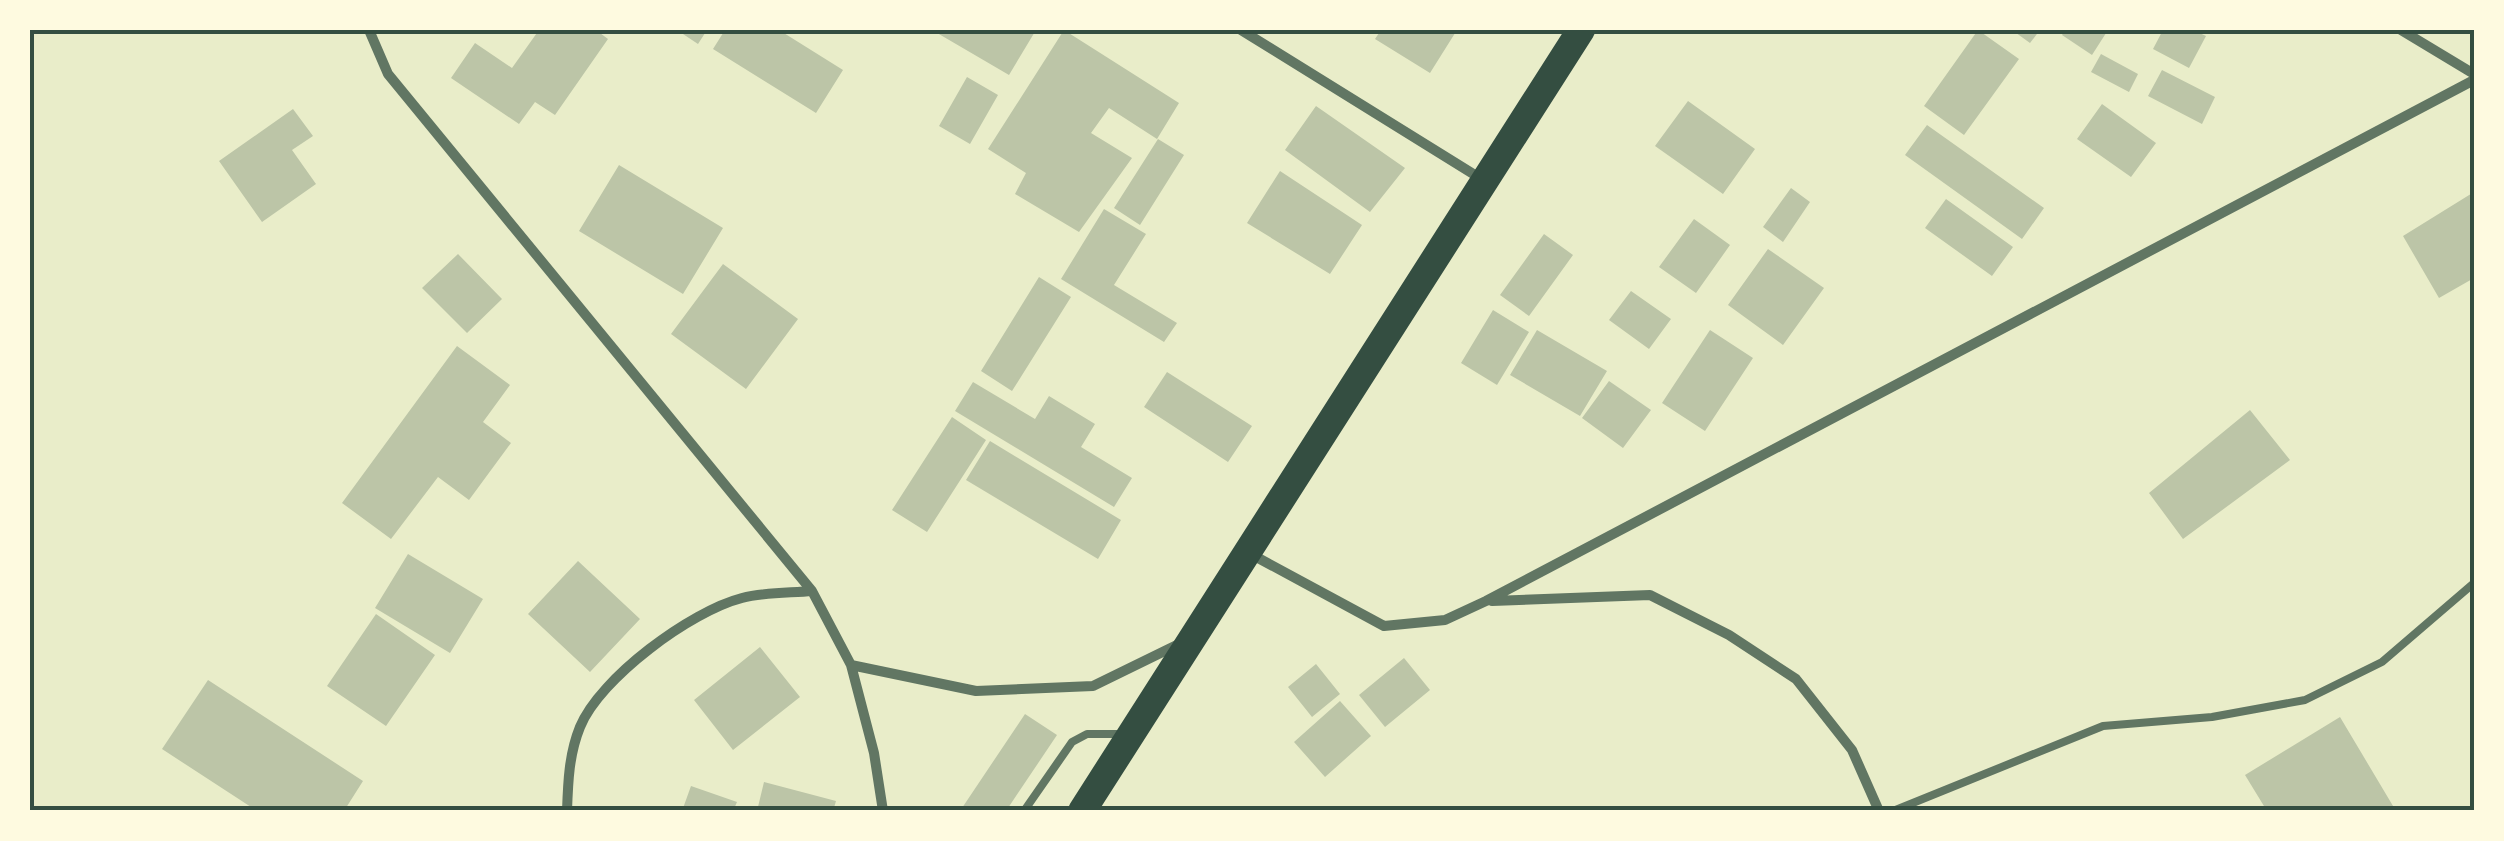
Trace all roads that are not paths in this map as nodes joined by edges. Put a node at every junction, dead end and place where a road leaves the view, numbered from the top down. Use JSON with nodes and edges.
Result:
{"nodes":[{"id":1,"x":368,"y":30,"type":"edge"},
{"id":2,"x":1242,"y":30,"type":"edge"},
{"id":3,"x":1581,"y":30,"type":"edge"},
{"id":4,"x":2401,"y":30,"type":"edge"},
{"id":5,"x":2474,"y":77,"type":"edge"},
{"id":6,"x":1485,"y":181,"type":"junction"},
{"id":7,"x":1246,"y":552,"type":"junction"},
{"id":8,"x":2474,"y":582,"type":"edge"},
{"id":9,"x":812,"y":591,"type":"junction"},
{"id":10,"x":1486,"y":601,"type":"junction"},
{"id":11,"x":1191,"y":638,"type":"junction"},
{"id":12,"x":851,"y":665,"type":"junction"},
{"id":13,"x":1130,"y":734,"type":"junction"},
{"id":14,"x":567,"y":811,"type":"edge"},
{"id":15,"x":883,"y":811,"type":"edge"},
{"id":16,"x":1024,"y":811,"type":"edge"},
{"id":17,"x":1082,"y":811,"type":"edge"},
{"id":18,"x":1879,"y":811,"type":"edge"},
{"id":19,"x":1893,"y":811,"type":"edge"}],
"edges":[{"from":1,"to":9,"type":"street"},
{"from":2,"to":6,"type":"street"},
{"from":3,"to":6,"type":"highway"},
{"from":4,"to":5,"type":"street"},
{"from":5,"to":10,"type":"street"},
{"from":6,"to":7,"type":"highway"},
{"from":7,"to":10,"type":"street"},
{"from":7,"to":11,"type":"highway"},
{"from":8,"to":19,"type":"lane"},
{"from":9,"to":12,"type":"street"},
{"from":9,"to":14,"type":"street"},
{"from":10,"to":18,"type":"street"},
{"from":11,"to":12,"type":"street"},
{"from":11,"to":13,"type":"highway"},
{"from":12,"to":15,"type":"street"},
{"from":13,"to":16,"type":"lane"},
{"from":13,"to":17,"type":"highway"}]}
